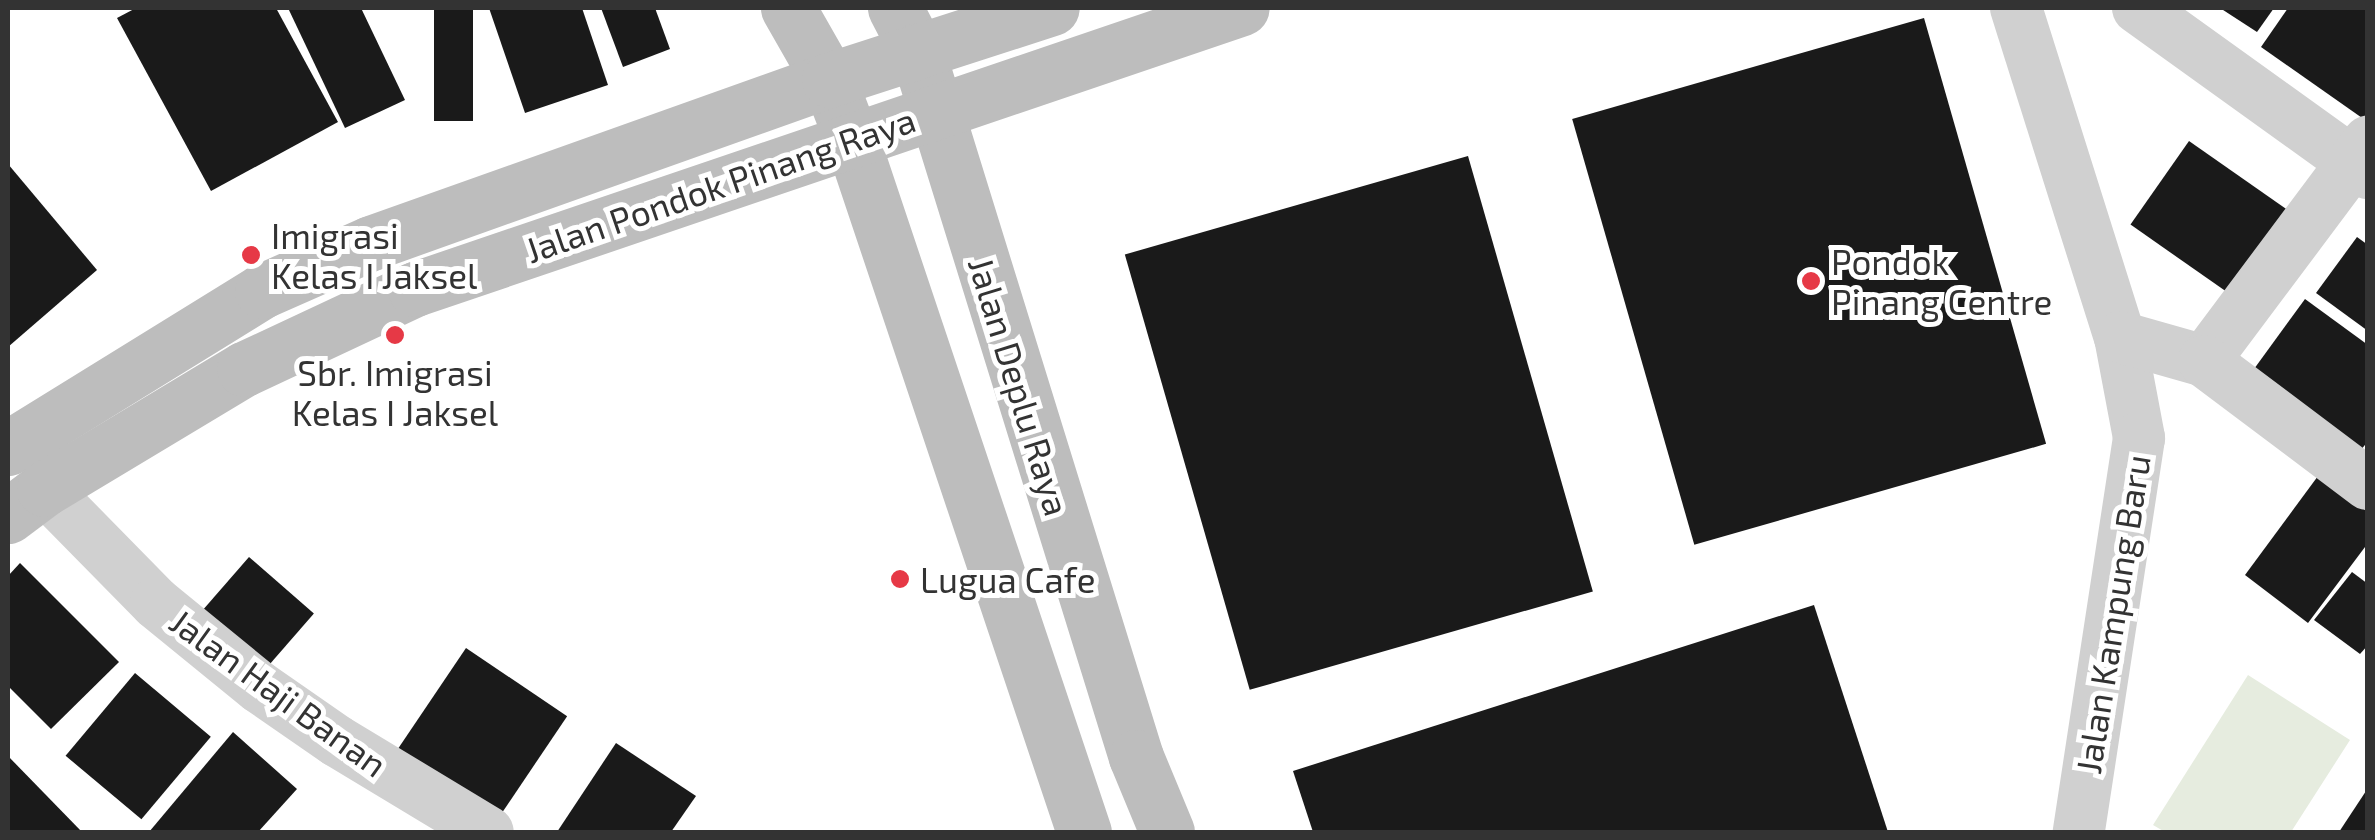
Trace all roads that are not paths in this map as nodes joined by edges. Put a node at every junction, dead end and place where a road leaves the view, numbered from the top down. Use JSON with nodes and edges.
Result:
{"nodes":[{"id":1,"x":788,"y":8,"type":"edge"},
{"id":2,"x":1052,"y":8,"type":"edge"},
{"id":3,"x":1242,"y":8,"type":"edge"},
{"id":4,"x":2016,"y":8,"type":"edge"},
{"id":5,"x":2138,"y":8,"type":"edge"},
{"id":6,"x":906,"y":29,"type":"edge"},
{"id":7,"x":828,"y":80,"type":"junction"},
{"id":8,"x":933,"y":110,"type":"junction"},
{"id":9,"x":852,"y":140,"type":"junction"},
{"id":10,"x":2362,"y":158,"type":"edge"},
{"id":11,"x":2120,"y":338,"type":"junction"},
{"id":12,"x":2204,"y":361,"type":"junction"},
{"id":13,"x":8,"y":448,"type":"edge"},
{"id":14,"x":2368,"y":484,"type":"edge"},
{"id":15,"x":26,"y":502,"type":"edge"},
{"id":16,"x":488,"y":832,"type":"edge"},
{"id":17,"x":1084,"y":832,"type":"edge"},
{"id":18,"x":1167,"y":832,"type":"edge"},
{"id":19,"x":2080,"y":832,"type":"edge"}],
"edges":[{"from":1,"to":7,"type":"main road"},
{"from":2,"to":6,"type":"main road","name":"Jalan Pondok Pinang Raya"},
{"from":3,"to":8,"type":"main road","name":"Jalan Pondok Pinang Raya"},
{"from":4,"to":11,"type":"street","name":"Jalan Kampung Baru"},
{"from":5,"to":10,"type":"street"},
{"from":6,"to":7,"type":"main road","name":"Jalan Pondok Pinang Raya"},
{"from":6,"to":8,"type":"main road","name":"Jalan Deplu Raya"},
{"from":7,"to":9,"type":"main road"},
{"from":7,"to":13,"type":"main road","name":"Jalan Pondok Pinang Raya"},
{"from":8,"to":9,"type":"main road","name":"Jalan Pondok Pinang Raya"},
{"from":8,"to":18,"type":"main road","name":"Jalan Deplu Raya"},
{"from":9,"to":15,"type":"main road","name":"Jalan Pondok Pinang Raya"},
{"from":9,"to":17,"type":"main road"},
{"from":10,"to":12,"type":"street"},
{"from":11,"to":12,"type":"street"},
{"from":11,"to":19,"type":"street","name":"Jalan Kampung Baru"},
{"from":12,"to":14,"type":"street"},
{"from":15,"to":16,"type":"street","name":"Jalan Haji Banan"}]}
